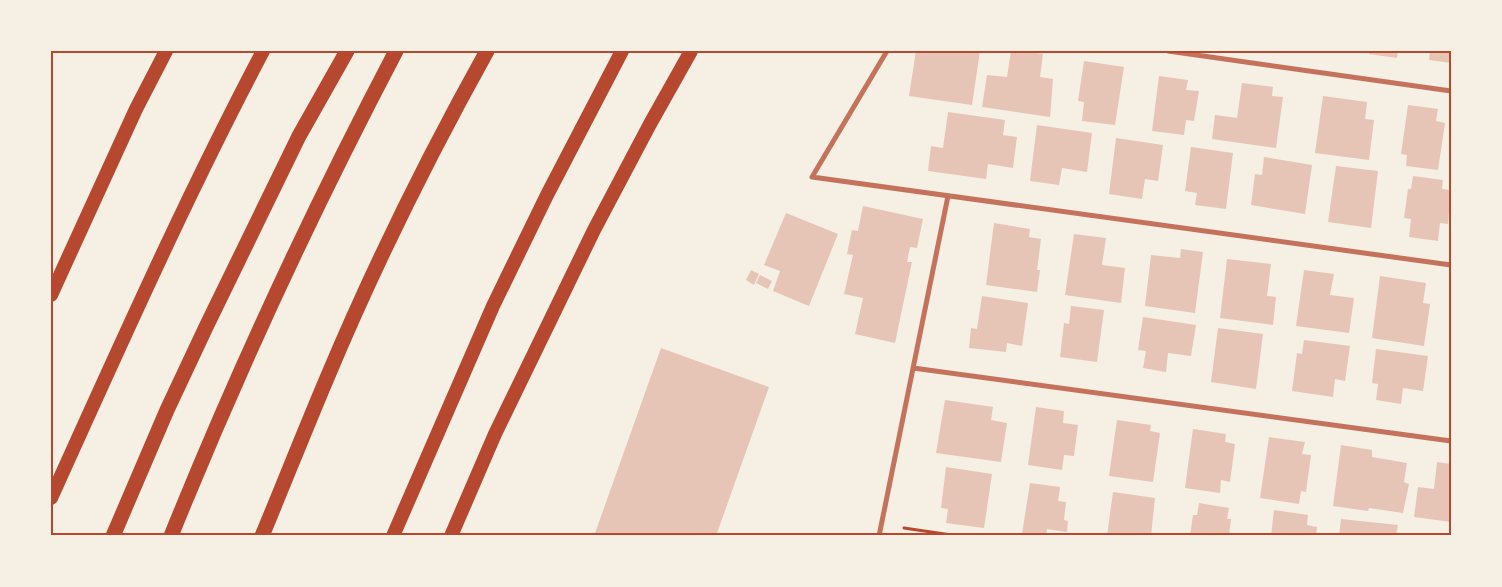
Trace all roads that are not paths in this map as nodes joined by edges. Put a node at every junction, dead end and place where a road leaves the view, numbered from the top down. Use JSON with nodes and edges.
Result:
{"nodes":[{"id":1,"x":166,"y":51,"type":"edge"},
{"id":2,"x":263,"y":51,"type":"edge"},
{"id":3,"x":347,"y":51,"type":"edge"},
{"id":4,"x":396,"y":51,"type":"edge"},
{"id":5,"x":487,"y":51,"type":"edge"},
{"id":6,"x":622,"y":51,"type":"edge"},
{"id":7,"x":691,"y":51,"type":"edge"},
{"id":8,"x":887,"y":51,"type":"edge"},
{"id":9,"x":1168,"y":51,"type":"edge"},
{"id":10,"x":1451,"y":91,"type":"edge"},
{"id":11,"x":948,"y":196,"type":"junction"},
{"id":12,"x":1451,"y":265,"type":"edge"},
{"id":13,"x":51,"y":295,"type":"edge"},
{"id":14,"x":913,"y":368,"type":"junction"},
{"id":15,"x":1451,"y":442,"type":"edge"},
{"id":16,"x":51,"y":498,"type":"edge"},
{"id":17,"x":113,"y":536,"type":"edge"},
{"id":18,"x":171,"y":536,"type":"edge"},
{"id":19,"x":262,"y":536,"type":"edge"},
{"id":20,"x":393,"y":536,"type":"edge"},
{"id":21,"x":451,"y":536,"type":"edge"},
{"id":22,"x":879,"y":536,"type":"edge"}],
"edges":[{"from":1,"to":13,"type":"highway"},
{"from":2,"to":16,"type":"highway"},
{"from":3,"to":17,"type":"highway"},
{"from":4,"to":18,"type":"highway"},
{"from":5,"to":19,"type":"highway"},
{"from":6,"to":20,"type":"highway"},
{"from":7,"to":21,"type":"highway"},
{"from":8,"to":11,"type":"street"},
{"from":9,"to":10,"type":"street"},
{"from":11,"to":12,"type":"street"},
{"from":11,"to":14,"type":"street"},
{"from":14,"to":15,"type":"street"},
{"from":14,"to":22,"type":"street"}]}
